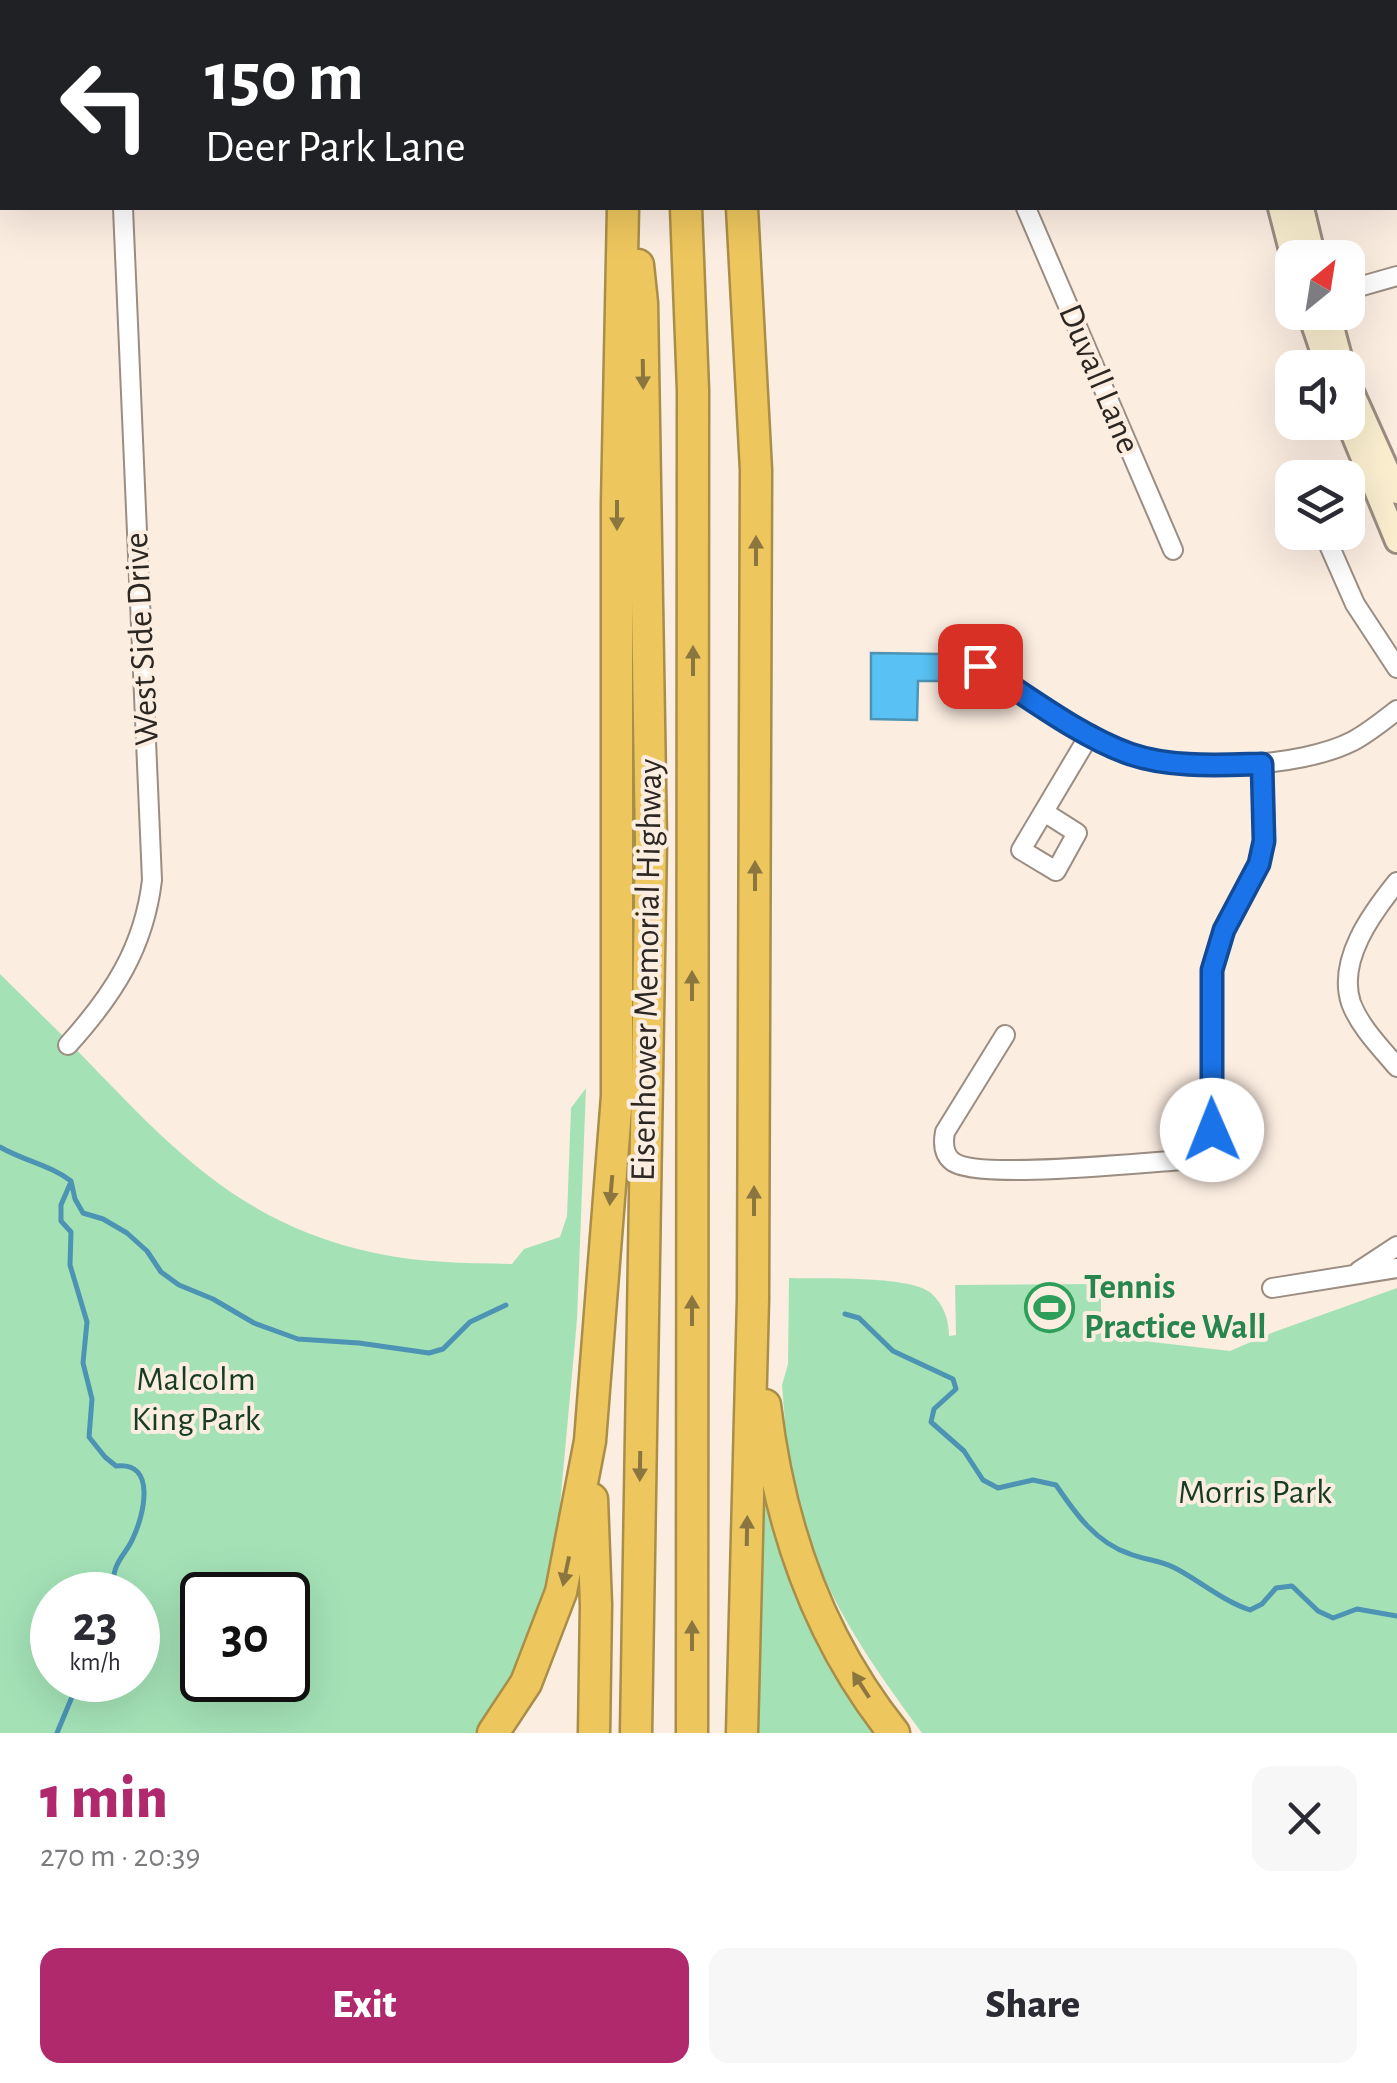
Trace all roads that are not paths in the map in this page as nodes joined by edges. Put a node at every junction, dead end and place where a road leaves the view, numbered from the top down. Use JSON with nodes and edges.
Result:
{"nodes":[{"id":1,"x":123,"y":210,"type":"edge"},
{"id":2,"x":622,"y":210,"type":"edge"},
{"id":3,"x":632,"y":210,"type":"edge"},
{"id":4,"x":686,"y":210,"type":"edge"},
{"id":5,"x":742,"y":210,"type":"edge"},
{"id":6,"x":1027,"y":210,"type":"edge"},
{"id":7,"x":1281,"y":210,"type":"edge"},
{"id":8,"x":1302,"y":210,"type":"edge"},
{"id":9,"x":1288,"y":240,"type":"edge"},
{"id":10,"x":1310,"y":240,"type":"edge"},
{"id":11,"x":1397,"y":276,"type":"edge"},
{"id":12,"x":1365,"y":285,"type":"edge"},
{"id":13,"x":1365,"y":421,"type":"edge"},
{"id":14,"x":1355,"y":440,"type":"edge"},
{"id":15,"x":1397,"y":492,"type":"edge"},
{"id":16,"x":1397,"y":541,"type":"edge"},
{"id":17,"x":1173,"y":550,"type":"dead end"},
{"id":18,"x":1332,"y":550,"type":"edge"},
{"id":19,"x":980,"y":666,"type":"dead end"},
{"id":20,"x":1397,"y":668,"type":"edge"},
{"id":21,"x":1397,"y":710,"type":"edge"},
{"id":22,"x":1090,"y":734,"type":"junction"},
{"id":23,"x":1262,"y":764,"type":"junction"},
{"id":24,"x":1044,"y":812,"type":"dead end"},
{"id":25,"x":1397,"y":882,"type":"edge"},
{"id":26,"x":1005,"y":1035,"type":"dead end"},
{"id":27,"x":68,"y":1045,"type":"dead end"},
{"id":28,"x":1397,"y":1067,"type":"edge"},
{"id":29,"x":1397,"y":1246,"type":"edge"},
{"id":30,"x":1397,"y":1268,"type":"edge"},
{"id":31,"x":1358,"y":1272,"type":"junction"},
{"id":32,"x":1272,"y":1288,"type":"dead end"},
{"id":33,"x":753,"y":1299,"type":"junction"},
{"id":34,"x":590,"y":1441,"type":"junction"},
{"id":35,"x":493,"y":1733,"type":"edge"},
{"id":36,"x":594,"y":1733,"type":"edge"},
{"id":37,"x":636,"y":1733,"type":"edge"},
{"id":38,"x":692,"y":1733,"type":"edge"},
{"id":39,"x":742,"y":1733,"type":"edge"},
{"id":40,"x":894,"y":1733,"type":"edge"}],
"edges":[{"from":1,"to":27,"type":"street","name":"West Side Drive"},
{"from":2,"to":34,"type":"highway","one_way":true},
{"from":3,"to":37,"type":"highway","name":"Eisenhower Memorial Highway","one_way":true},
{"from":38,"to":4,"type":"highway","one_way":true},
{"from":33,"to":5,"type":"highway","one_way":true},
{"from":6,"to":17,"type":"street","name":"Duvall Lane"},
{"from":7,"to":9,"type":"street"},
{"from":8,"to":10,"type":"street"},
{"from":11,"to":12,"type":"street"},
{"from":13,"to":15,"type":"street"},
{"from":14,"to":16,"type":"street"},
{"from":18,"to":20,"type":"street"},
{"from":19,"to":22,"type":"street"},
{"from":21,"to":23,"type":"street"},
{"from":22,"to":23,"type":"street"},
{"from":22,"to":24,"type":"street"},
{"from":23,"to":26,"type":"street"},
{"from":25,"to":28,"type":"street"},
{"from":29,"to":31,"type":"street"},
{"from":30,"to":31,"type":"street"},
{"from":31,"to":32,"type":"street"},
{"from":39,"to":33,"type":"highway","one_way":true},
{"from":40,"to":33,"type":"highway","one_way":true},
{"from":34,"to":35,"type":"highway","one_way":true},
{"from":34,"to":36,"type":"highway"}]}
